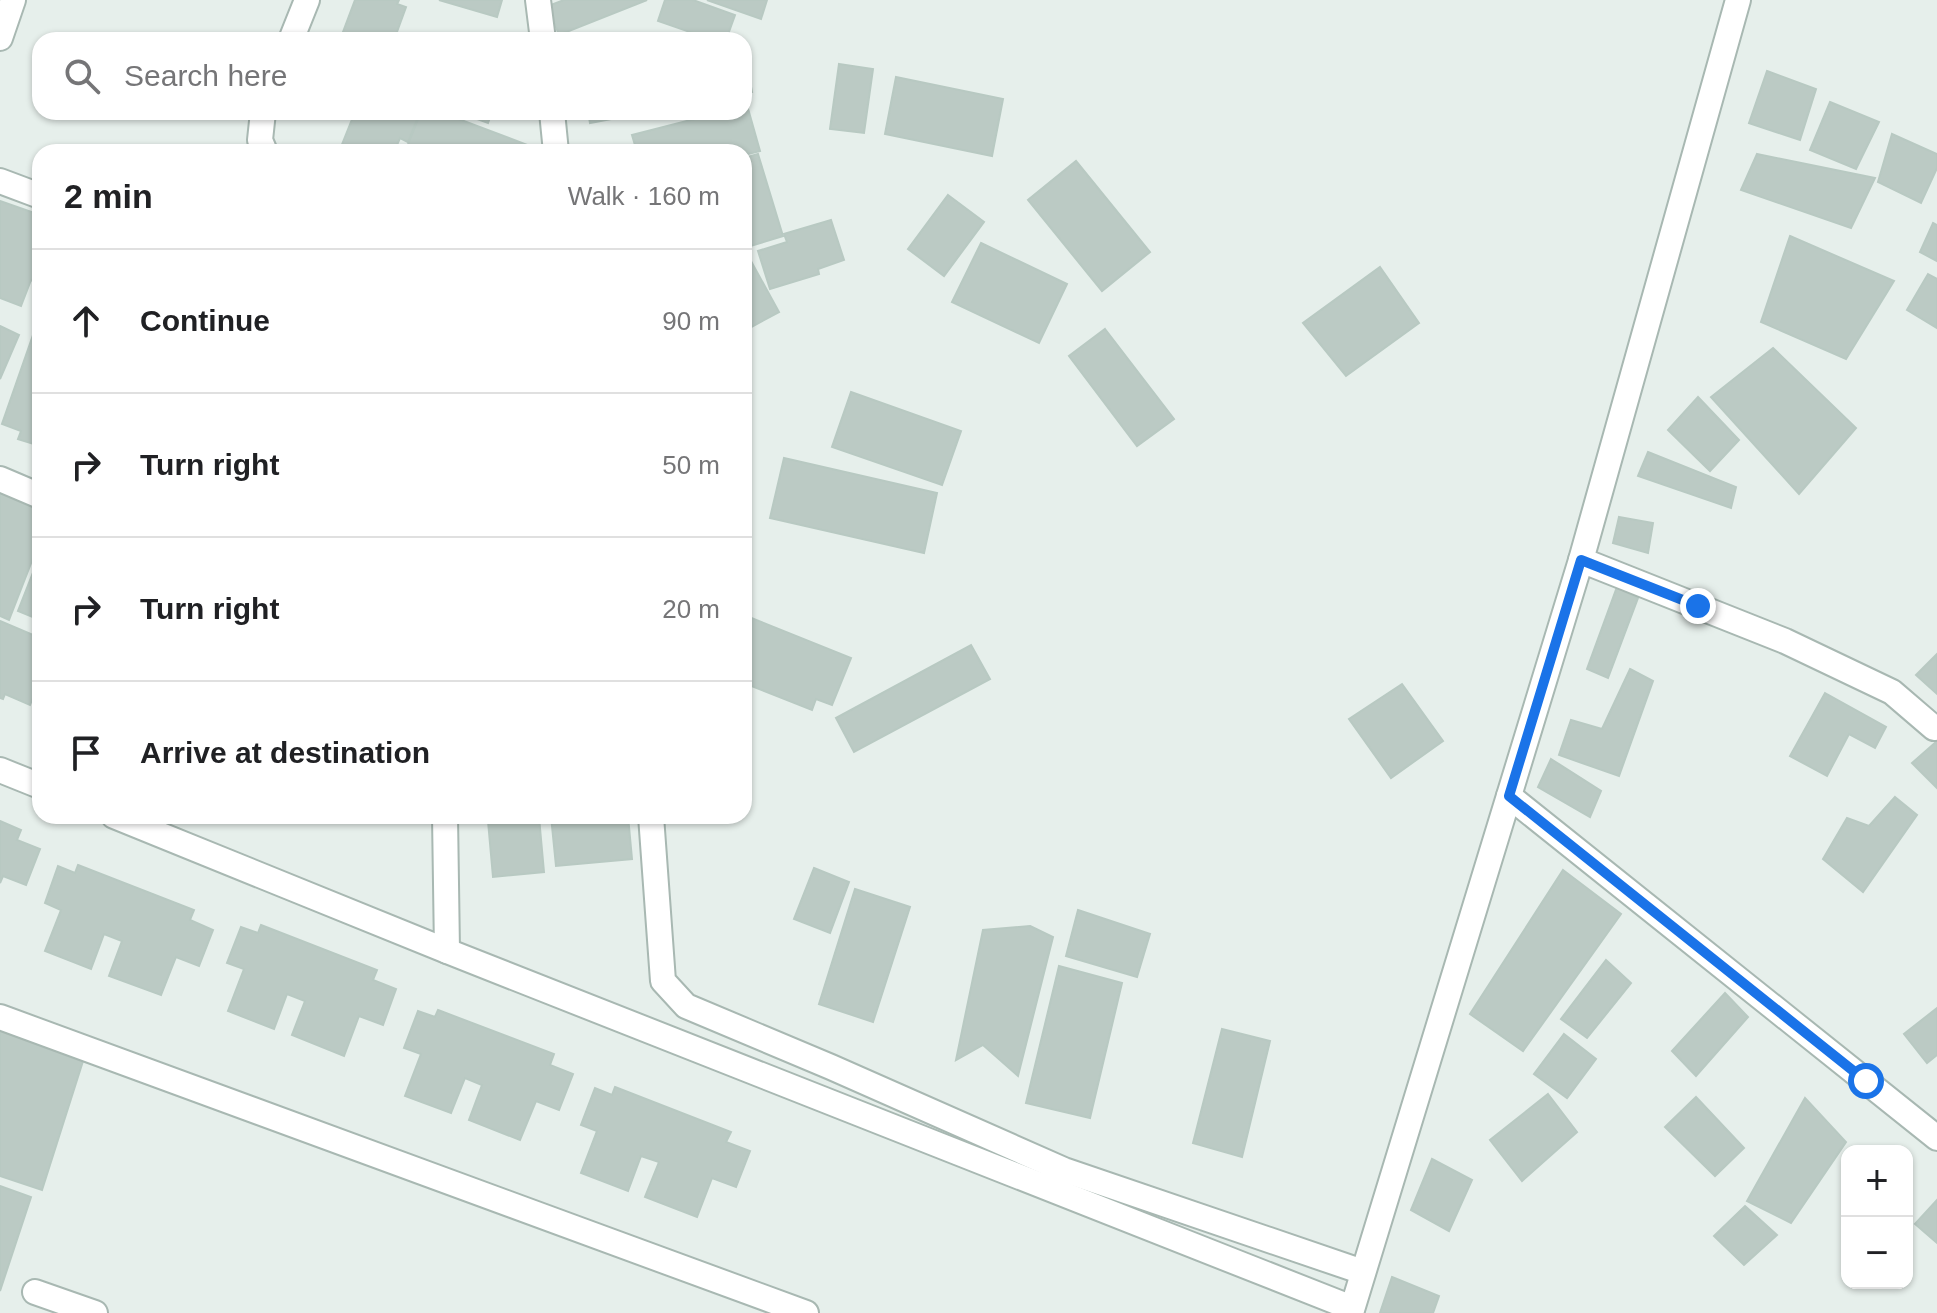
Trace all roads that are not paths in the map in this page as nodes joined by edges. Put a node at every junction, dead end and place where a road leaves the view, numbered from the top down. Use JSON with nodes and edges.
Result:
{"nodes":[{"id":1,"x":13,"y":0,"type":"edge"},
{"id":2,"x":307,"y":0,"type":"edge"},
{"id":3,"x":538,"y":0,"type":"edge"},
{"id":4,"x":1738,"y":0,"type":"edge"},
{"id":5,"x":294,"y":32,"type":"edge"},
{"id":6,"x":542,"y":32,"type":"edge"},
{"id":7,"x":0,"y":38,"type":"edge"},
{"id":8,"x":262,"y":120,"type":"edge"},
{"id":9,"x":553,"y":120,"type":"edge"},
{"id":10,"x":262,"y":144,"type":"edge"},
{"id":11,"x":555,"y":144,"type":"edge"},
{"id":12,"x":0,"y":181,"type":"edge"},
{"id":13,"x":32,"y":193,"type":"edge"},
{"id":14,"x":0,"y":479,"type":"edge"},
{"id":15,"x":32,"y":493,"type":"edge"},
{"id":16,"x":1581,"y":560,"type":"junction"},
{"id":17,"x":1934,"y":728,"type":"dead end"},
{"id":18,"x":0,"y":770,"type":"edge"},
{"id":19,"x":32,"y":783,"type":"edge"},
{"id":20,"x":1509,"y":796,"type":"junction"},
{"id":21,"x":134,"y":824,"type":"edge"},
{"id":22,"x":445,"y":824,"type":"edge"},
{"id":23,"x":652,"y":824,"type":"edge"},
{"id":24,"x":447,"y":951,"type":"junction"},
{"id":25,"x":0,"y":1017,"type":"edge"},
{"id":26,"x":1937,"y":1138,"type":"edge"},
{"id":27,"x":1363,"y":1272,"type":"junction"},
{"id":28,"x":35,"y":1292,"type":"dead end"},
{"id":29,"x":1351,"y":1311,"type":"edge"},
{"id":30,"x":95,"y":1313,"type":"edge"},
{"id":31,"x":806,"y":1313,"type":"edge"}],
"edges":[{"from":1,"to":7,"type":"street"},
{"from":2,"to":5,"type":"street"},
{"from":3,"to":6,"type":"street"},
{"from":4,"to":16,"type":"street"},
{"from":8,"to":10,"type":"street"},
{"from":9,"to":11,"type":"street"},
{"from":12,"to":13,"type":"street"},
{"from":14,"to":15,"type":"street"},
{"from":16,"to":17,"type":"street"},
{"from":16,"to":20,"type":"street"},
{"from":18,"to":19,"type":"street"},
{"from":20,"to":26,"type":"street"},
{"from":20,"to":27,"type":"street"},
{"from":21,"to":24,"type":"street"},
{"from":22,"to":24,"type":"street"},
{"from":23,"to":27,"type":"street"},
{"from":24,"to":29,"type":"street"},
{"from":25,"to":31,"type":"street"},
{"from":27,"to":29,"type":"street"},
{"from":28,"to":30,"type":"street"}]}
